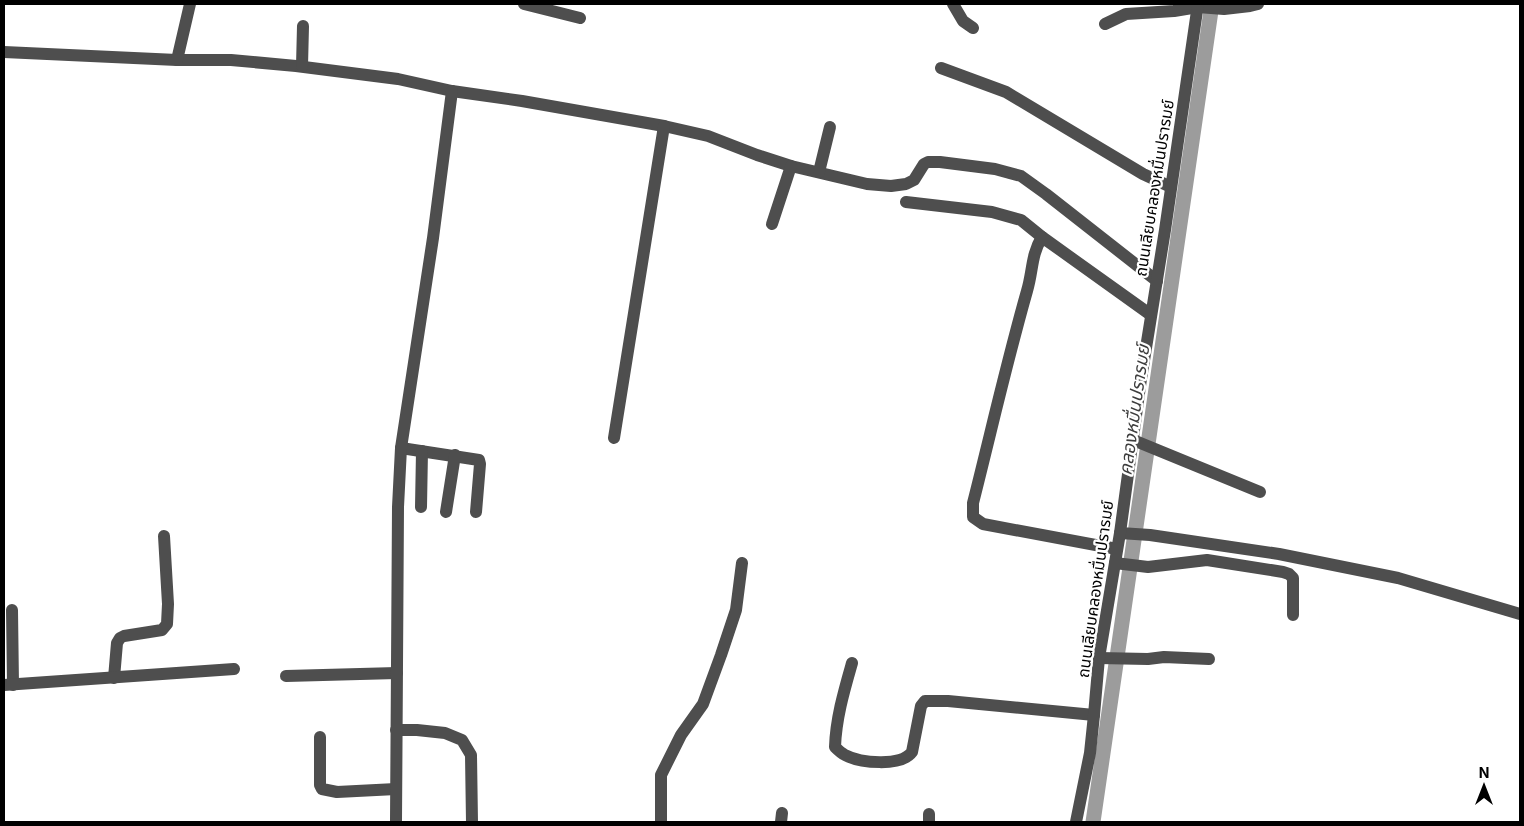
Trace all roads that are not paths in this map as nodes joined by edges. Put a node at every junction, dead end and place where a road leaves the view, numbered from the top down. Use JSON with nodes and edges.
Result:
{"nodes":[{"id":1,"x":190,"y":4,"type":"edge"},
{"id":2,"x":524,"y":4,"type":"edge"},
{"id":3,"x":952,"y":4,"type":"edge"},
{"id":4,"x":1258,"y":4,"type":"edge"},
{"id":5,"x":1198,"y":5,"type":"edge"},
{"id":6,"x":580,"y":18,"type":"dead end"},
{"id":7,"x":1105,"y":24,"type":"dead end"},
{"id":8,"x":304,"y":26,"type":"dead end"},
{"id":9,"x":973,"y":28,"type":"dead end"},
{"id":10,"x":4,"y":52,"type":"edge"},
{"id":11,"x":177,"y":60,"type":"junction"},
{"id":12,"x":302,"y":66,"type":"junction"},
{"id":13,"x":941,"y":68,"type":"dead end"},
{"id":14,"x":452,"y":91,"type":"junction"},
{"id":15,"x":664,"y":126,"type":"junction"},
{"id":16,"x":830,"y":127,"type":"dead end"},
{"id":17,"x":791,"y":166,"type":"junction"},
{"id":18,"x":819,"y":172,"type":"junction"},
{"id":19,"x":1171,"y":187,"type":"junction"},
{"id":20,"x":906,"y":202,"type":"dead end"},
{"id":21,"x":772,"y":224,"type":"dead end"},
{"id":22,"x":1042,"y":237,"type":"junction"},
{"id":23,"x":1157,"y":281,"type":"junction"},
{"id":24,"x":1151,"y":315,"type":"junction"},
{"id":25,"x":614,"y":438,"type":"dead end"},
{"id":26,"x":1132,"y":440,"type":"junction"},
{"id":27,"x":401,"y":448,"type":"junction"},
{"id":28,"x":422,"y":451,"type":"junction"},
{"id":29,"x":455,"y":455,"type":"junction"},
{"id":30,"x":1260,"y":492,"type":"dead end"},
{"id":31,"x":421,"y":507,"type":"dead end"},
{"id":32,"x":446,"y":512,"type":"dead end"},
{"id":33,"x":476,"y":512,"type":"dead end"},
{"id":34,"x":1120,"y":533,"type":"junction"},
{"id":35,"x":164,"y":536,"type":"dead end"},
{"id":36,"x":1117,"y":549,"type":"junction"},
{"id":37,"x":742,"y":563,"type":"dead end"},
{"id":38,"x":1115,"y":563,"type":"junction"},
{"id":39,"x":12,"y":610,"type":"dead end"},
{"id":40,"x":1520,"y":614,"type":"edge"},
{"id":41,"x":1293,"y":616,"type":"dead end"},
{"id":42,"x":1099,"y":658,"type":"junction"},
{"id":43,"x":1209,"y":659,"type":"dead end"},
{"id":44,"x":852,"y":663,"type":"dead end"},
{"id":45,"x":234,"y":669,"type":"dead end"},
{"id":46,"x":397,"y":673,"type":"junction"},
{"id":47,"x":286,"y":676,"type":"dead end"},
{"id":48,"x":114,"y":678,"type":"junction"},
{"id":49,"x":9,"y":685,"type":"edge"},
{"id":50,"x":1094,"y":715,"type":"junction"},
{"id":51,"x":396,"y":730,"type":"junction"},
{"id":52,"x":320,"y":737,"type":"dead end"},
{"id":53,"x":396,"y":789,"type":"junction"},
{"id":54,"x":396,"y":822,"type":"edge"},
{"id":55,"x":472,"y":822,"type":"edge"},
{"id":56,"x":661,"y":822,"type":"edge"},
{"id":57,"x":1076,"y":822,"type":"edge"}],
"edges":[{"from":1,"to":11,"type":"street"},
{"from":2,"to":6,"type":"street"},
{"from":3,"to":9,"type":"street"},
{"from":4,"to":5,"type":"street"},
{"from":5,"to":7,"type":"street"},
{"from":5,"to":19,"type":"street","name":"ถนนเลียบคลองหมื่นปรารมย์"},
{"from":8,"to":12,"type":"street"},
{"from":10,"to":11,"type":"street"},
{"from":11,"to":12,"type":"street"},
{"from":12,"to":14,"type":"street"},
{"from":13,"to":19,"type":"street"},
{"from":14,"to":15,"type":"street"},
{"from":14,"to":27,"type":"street"},
{"from":15,"to":17,"type":"street"},
{"from":15,"to":25,"type":"street"},
{"from":16,"to":18,"type":"street"},
{"from":17,"to":18,"type":"street"},
{"from":17,"to":21,"type":"street"},
{"from":18,"to":23,"type":"street"},
{"from":19,"to":23,"type":"street","name":"ถนนเลียบคลองหมื่นปรารมย์"},
{"from":20,"to":22,"type":"street"},
{"from":22,"to":24,"type":"street"},
{"from":22,"to":36,"type":"street"},
{"from":23,"to":24,"type":"street","name":"ถนนเลียบคลองหมื่นปรารมย์"},
{"from":24,"to":26,"type":"street","name":"ถนนเลียบคลองหมื่นปรารมย์"},
{"from":26,"to":30,"type":"street"},
{"from":26,"to":34,"type":"street","name":"ถนนเลียบคลองหมื่นปรารมย์"},
{"from":27,"to":28,"type":"street"},
{"from":27,"to":46,"type":"street"},
{"from":28,"to":29,"type":"street"},
{"from":28,"to":31,"type":"street"},
{"from":29,"to":32,"type":"street"},
{"from":29,"to":33,"type":"street"},
{"from":34,"to":36,"type":"street","name":"ถนนเลียบคลองหมื่นปรารมย์"},
{"from":34,"to":40,"type":"street"},
{"from":35,"to":48,"type":"street"},
{"from":36,"to":38,"type":"street","name":"ถนนเลียบคลองหมื่นปรารมย์"},
{"from":37,"to":56,"type":"street"},
{"from":38,"to":41,"type":"street"},
{"from":38,"to":42,"type":"street","name":"ถนนเลียบคลองหมื่นปรารมย์"},
{"from":39,"to":49,"type":"street"},
{"from":42,"to":43,"type":"street"},
{"from":42,"to":50,"type":"street","name":"ถนนเลียบคลองหมื่นปรารมย์"},
{"from":44,"to":50,"type":"street"},
{"from":45,"to":48,"type":"street"},
{"from":46,"to":47,"type":"street"},
{"from":46,"to":51,"type":"street"},
{"from":48,"to":49,"type":"street"},
{"from":50,"to":57,"type":"street","name":"ถนนเลียบคลองหมื่นปรารมย์"},
{"from":51,"to":53,"type":"street"},
{"from":51,"to":55,"type":"street"},
{"from":52,"to":53,"type":"street"},
{"from":53,"to":54,"type":"street"}]}
